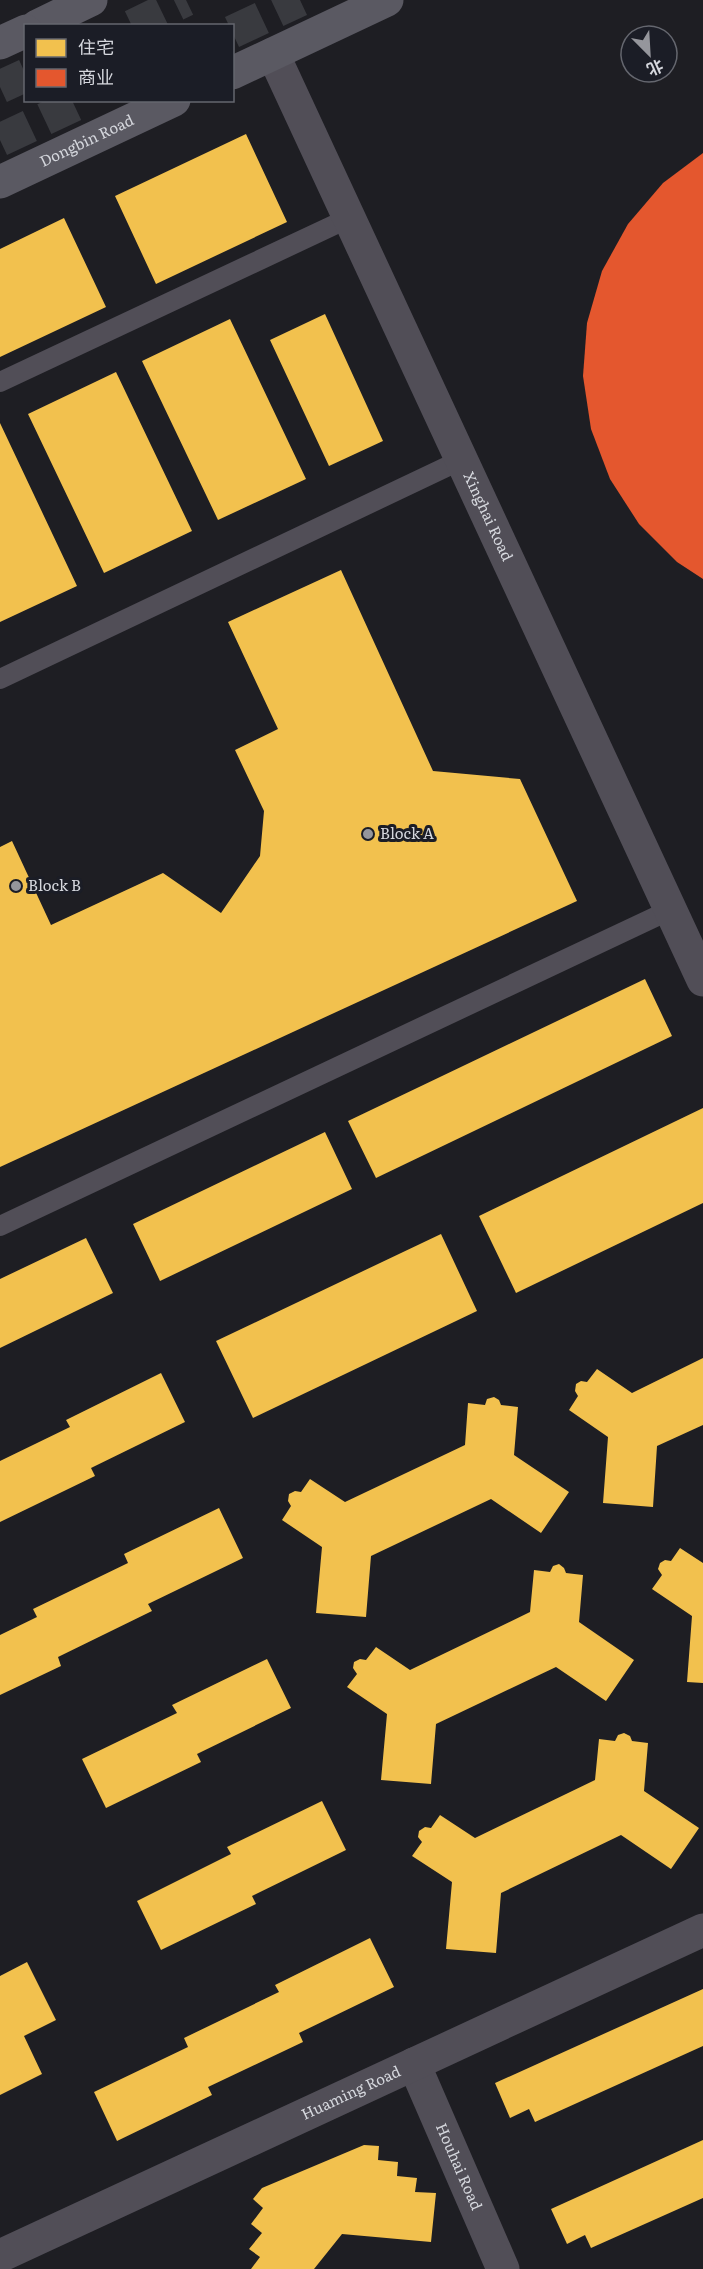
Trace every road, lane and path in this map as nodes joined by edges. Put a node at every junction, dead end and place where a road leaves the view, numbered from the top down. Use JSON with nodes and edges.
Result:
{"nodes":[{"id":1,"x":92,"y":0,"type":"edge"},
{"id":2,"x":387,"y":0,"type":"edge"},
{"id":3,"x":41,"y":24,"type":"edge"},
{"id":4,"x":24,"y":32,"type":"edge"},
{"id":5,"x":0,"y":43,"type":"edge"},
{"id":6,"x":273,"y":54,"type":"junction"},
{"id":7,"x":234,"y":72,"type":"edge"},
{"id":8,"x":170,"y":102,"type":"edge"},
{"id":9,"x":0,"y":182,"type":"edge"},
{"id":10,"x":350,"y":218,"type":"junction"},
{"id":11,"x":0,"y":382,"type":"edge"},
{"id":12,"x":461,"y":460,"type":"junction"},
{"id":13,"x":0,"y":679,"type":"edge"},
{"id":14,"x":670,"y":910,"type":"junction"},
{"id":15,"x":703,"y":980,"type":"edge"},
{"id":16,"x":0,"y":1226,"type":"edge"},
{"id":17,"x":703,"y":1930,"type":"edge"},
{"id":18,"x":414,"y":2064,"type":"junction"},
{"id":19,"x":0,"y":2256,"type":"edge"},
{"id":20,"x":504,"y":2269,"type":"edge"}],
"edges":[{"from":1,"to":3,"type":"main road"},
{"from":2,"to":6,"type":"main road"},
{"from":4,"to":5,"type":"main road"},
{"from":6,"to":7,"type":"main road"},
{"from":6,"to":10,"type":"street","name":"Xinghai Road"},
{"from":8,"to":9,"type":"main road","name":"Dongbin Road"},
{"from":10,"to":11,"type":"lane"},
{"from":10,"to":12,"type":"street","name":"Xinghai Road"},
{"from":12,"to":13,"type":"lane"},
{"from":12,"to":14,"type":"street","name":"Xinghai Road"},
{"from":14,"to":15,"type":"street","name":"Xinghai Road"},
{"from":14,"to":16,"type":"lane"},
{"from":17,"to":18,"type":"street","name":"Huaming Road"},
{"from":18,"to":19,"type":"street","name":"Huaming Road"},
{"from":18,"to":20,"type":"street","name":"Houhai Road"}]}
